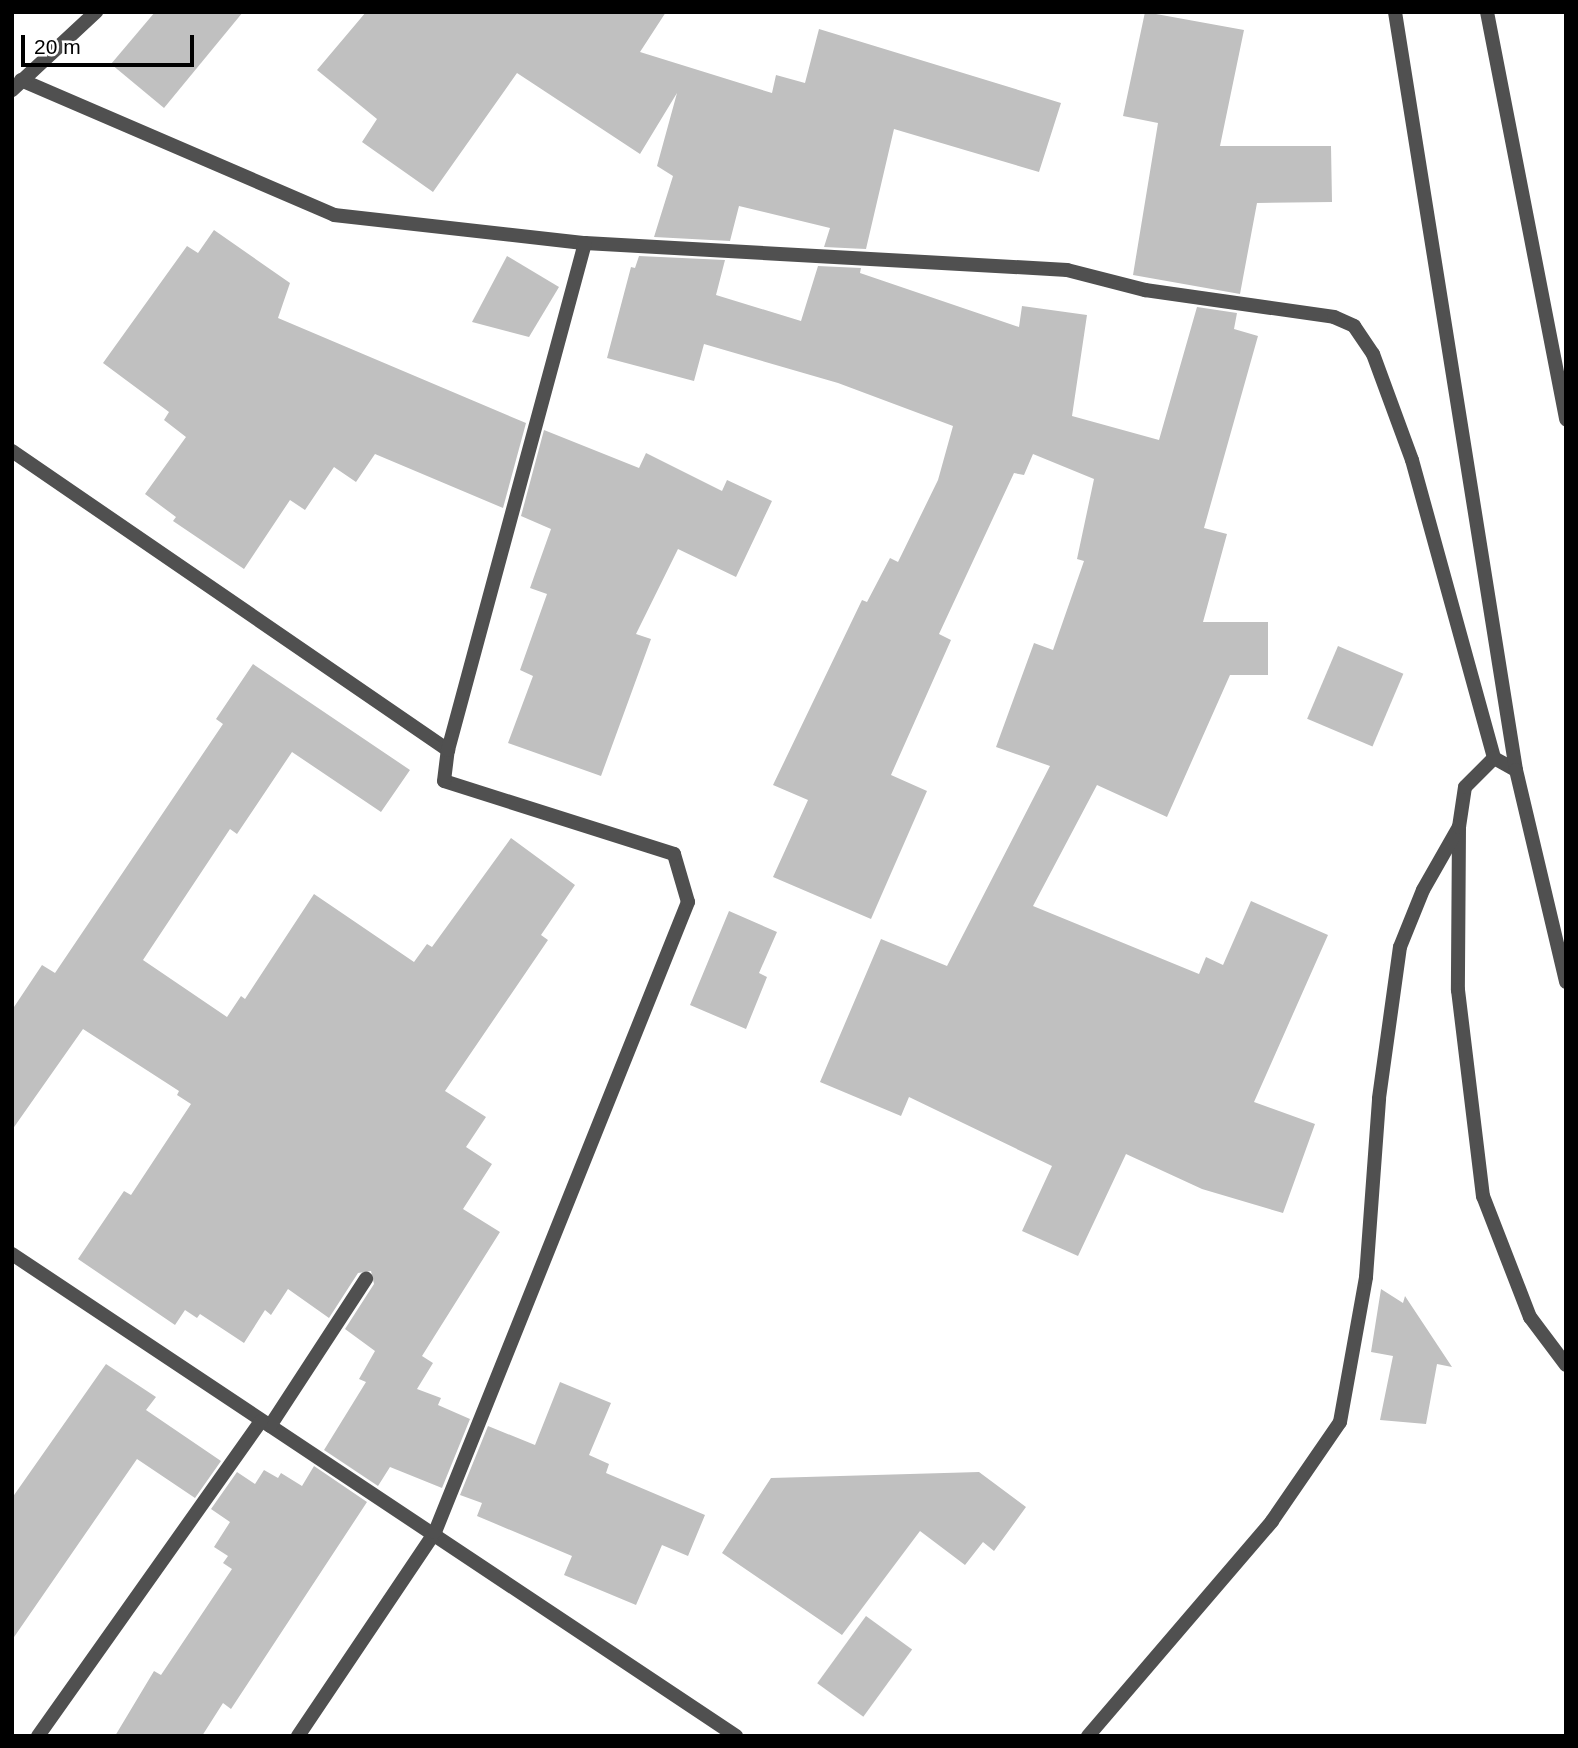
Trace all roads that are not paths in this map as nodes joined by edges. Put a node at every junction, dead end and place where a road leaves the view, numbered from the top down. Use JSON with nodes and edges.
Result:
{"nodes":[{"id":1,"x":96,"y":12,"type":"edge"},
{"id":2,"x":1395,"y":12,"type":"edge"},
{"id":3,"x":1487,"y":12,"type":"edge"},
{"id":4,"x":17,"y":85,"type":"edge"},
{"id":5,"x":585,"y":243,"type":"junction"},
{"id":6,"x":1566,"y":419,"type":"edge"},
{"id":7,"x":12,"y":452,"type":"edge"},
{"id":8,"x":448,"y":750,"type":"junction"},
{"id":9,"x":1494,"y":758,"type":"junction"},
{"id":10,"x":1516,"y":769,"type":"junction"},
{"id":11,"x":1459,"y":827,"type":"junction"},
{"id":12,"x":1566,"y":982,"type":"edge"},
{"id":13,"x":12,"y":1254,"type":"edge"},
{"id":14,"x":366,"y":1279,"type":"dead end"},
{"id":15,"x":1566,"y":1365,"type":"edge"},
{"id":16,"x":265,"y":1423,"type":"junction"},
{"id":17,"x":435,"y":1532,"type":"junction"},
{"id":18,"x":38,"y":1736,"type":"edge"},
{"id":19,"x":298,"y":1736,"type":"edge"},
{"id":20,"x":736,"y":1736,"type":"edge"},
{"id":21,"x":1088,"y":1736,"type":"edge"}],
"edges":[{"from":1,"to":4,"type":"street"},
{"from":2,"to":10,"type":"street"},
{"from":3,"to":6,"type":"street"},
{"from":4,"to":5,"type":"street"},
{"from":5,"to":8,"type":"street"},
{"from":5,"to":9,"type":"street"},
{"from":7,"to":8,"type":"street"},
{"from":8,"to":17,"type":"street"},
{"from":9,"to":10,"type":"street"},
{"from":9,"to":11,"type":"street"},
{"from":10,"to":12,"type":"street"},
{"from":11,"to":15,"type":"street"},
{"from":11,"to":21,"type":"street"},
{"from":13,"to":16,"type":"street"},
{"from":14,"to":16,"type":"street"},
{"from":16,"to":17,"type":"street"},
{"from":16,"to":18,"type":"street"},
{"from":17,"to":19,"type":"street"},
{"from":17,"to":20,"type":"street"}]}
